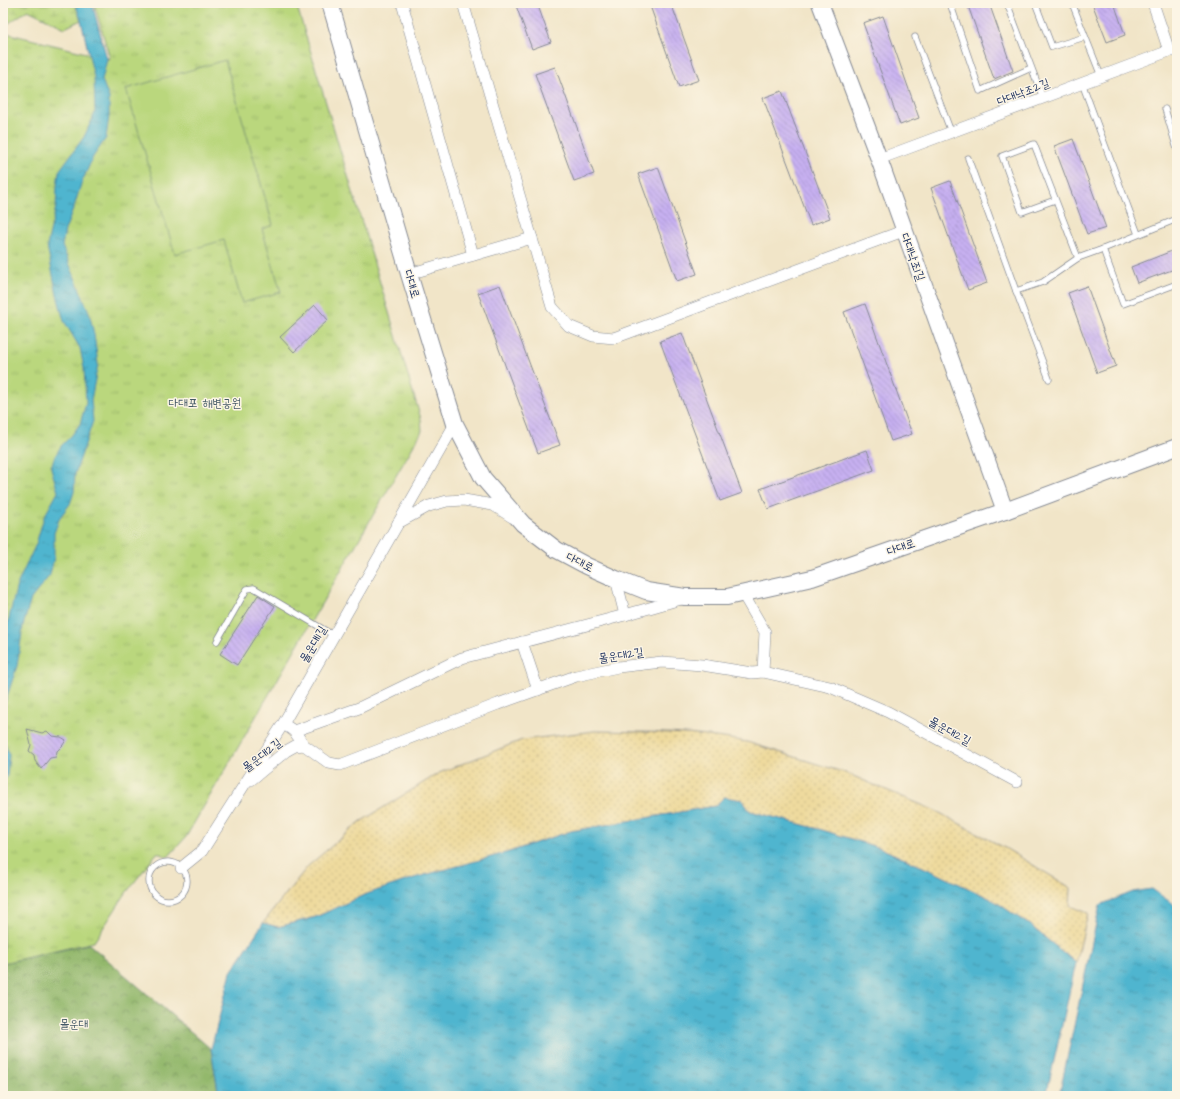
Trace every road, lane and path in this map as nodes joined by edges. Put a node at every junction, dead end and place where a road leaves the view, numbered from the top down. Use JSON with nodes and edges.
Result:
{"nodes":[{"id":1,"x":330,"y":3,"type":"edge"},
{"id":2,"x":402,"y":3,"type":"edge"},
{"id":3,"x":463,"y":3,"type":"edge"},
{"id":4,"x":950,"y":3,"type":"edge"},
{"id":5,"x":1007,"y":3,"type":"edge"},
{"id":6,"x":1072,"y":3,"type":"edge"},
{"id":7,"x":1153,"y":3,"type":"edge"},
{"id":8,"x":825,"y":4,"type":"edge"},
{"id":9,"x":1036,"y":5,"type":"dead end"},
{"id":10,"x":915,"y":37,"type":"dead end"},
{"id":11,"x":1085,"y":37,"type":"junction"},
{"id":12,"x":1173,"y":51,"type":"edge"},
{"id":13,"x":1032,"y":68,"type":"junction"},
{"id":14,"x":1101,"y":76,"type":"junction"},
{"id":15,"x":1082,"y":83,"type":"junction"},
{"id":16,"x":1043,"y":98,"type":"junction"},
{"id":17,"x":1164,"y":109,"type":"dead end"},
{"id":18,"x":951,"y":132,"type":"junction"},
{"id":19,"x":1177,"y":149,"type":"edge"},
{"id":20,"x":968,"y":158,"type":"dead end"},
{"id":21,"x":879,"y":159,"type":"junction"},
{"id":22,"x":1055,"y":200,"type":"junction"},
{"id":23,"x":1177,"y":219,"type":"edge"},
{"id":24,"x":903,"y":230,"type":"junction"},
{"id":25,"x":1138,"y":234,"type":"junction"},
{"id":26,"x":532,"y":238,"type":"junction"},
{"id":27,"x":1102,"y":249,"type":"junction"},
{"id":28,"x":473,"y":255,"type":"junction"},
{"id":29,"x":1078,"y":258,"type":"junction"},
{"id":30,"x":409,"y":274,"type":"junction"},
{"id":31,"x":1177,"y":284,"type":"edge"},
{"id":32,"x":1016,"y":291,"type":"junction"},
{"id":33,"x":1049,"y":379,"type":"dead end"},
{"id":34,"x":455,"y":424,"type":"junction"},
{"id":35,"x":1177,"y":447,"type":"edge"},
{"id":36,"x":1005,"y":511,"type":"junction"},
{"id":37,"x":397,"y":523,"type":"junction"},
{"id":38,"x":523,"y":524,"type":"junction"},
{"id":39,"x":616,"y":579,"type":"junction"},
{"id":40,"x":744,"y":594,"type":"junction"},
{"id":41,"x":685,"y":597,"type":"junction"},
{"id":42,"x":625,"y":615,"type":"junction"},
{"id":43,"x":333,"y":635,"type":"junction"},
{"id":44,"x":217,"y":641,"type":"dead end"},
{"id":45,"x":522,"y":642,"type":"junction"},
{"id":46,"x":763,"y":672,"type":"junction"},
{"id":47,"x":538,"y":690,"type":"junction"},
{"id":48,"x":283,"y":724,"type":"junction"},
{"id":49,"x":294,"y":731,"type":"junction"},
{"id":50,"x":304,"y":745,"type":"junction"},
{"id":51,"x":1017,"y":782,"type":"dead end"},
{"id":52,"x":242,"y":787,"type":"junction"},
{"id":53,"x":181,"y":868,"type":"junction"}],
"edges":[{"from":1,"to":30,"type":"main road","name":"다대로"},
{"from":2,"to":28,"type":"street"},
{"from":3,"to":26,"type":"street"},
{"from":4,"to":13,"type":"lane"},
{"from":5,"to":13,"type":"lane"},
{"from":6,"to":11,"type":"lane"},
{"from":7,"to":12,"type":"street"},
{"from":8,"to":21,"type":"main road","name":"다대낙조1길"},
{"from":9,"to":11,"type":"lane"},
{"from":10,"to":18,"type":"lane"},
{"from":11,"to":14,"type":"lane"},
{"from":12,"to":14,"type":"street","name":"다대낙조2길"},
{"from":13,"to":16,"type":"lane"},
{"from":14,"to":15,"type":"street","name":"다대낙조2길"},
{"from":15,"to":16,"type":"street","name":"다대낙조2길"},
{"from":15,"to":25,"type":"lane"},
{"from":16,"to":18,"type":"street","name":"다대낙조2길"},
{"from":17,"to":19,"type":"lane"},
{"from":18,"to":21,"type":"street","name":"다대낙조2길"},
{"from":20,"to":32,"type":"lane"},
{"from":21,"to":24,"type":"main road","name":"다대낙조1길"},
{"from":22,"to":22,"type":"lane"},
{"from":22,"to":29,"type":"lane"},
{"from":23,"to":25,"type":"lane"},
{"from":24,"to":26,"type":"street"},
{"from":24,"to":36,"type":"main road","name":"다대낙조1길"},
{"from":25,"to":27,"type":"lane"},
{"from":26,"to":28,"type":"street"},
{"from":27,"to":29,"type":"lane"},
{"from":27,"to":31,"type":"lane"},
{"from":28,"to":30,"type":"street"},
{"from":29,"to":32,"type":"lane"},
{"from":30,"to":34,"type":"main road","name":"다대로"},
{"from":32,"to":33,"type":"lane"},
{"from":34,"to":37,"type":"street","name":"몰운대1길"},
{"from":34,"to":38,"type":"main road","name":"다대로"},
{"from":35,"to":36,"type":"main road","name":"다대로"},
{"from":36,"to":40,"type":"main road","name":"다대로"},
{"from":37,"to":38,"type":"street"},
{"from":37,"to":43,"type":"street","name":"몰운대1길"},
{"from":38,"to":39,"type":"main road","name":"다대로"},
{"from":39,"to":41,"type":"main road","name":"다대로"},
{"from":39,"to":42,"type":"street"},
{"from":40,"to":41,"type":"main road","name":"다대로"},
{"from":40,"to":46,"type":"street"},
{"from":41,"to":42,"type":"street"},
{"from":42,"to":45,"type":"street"},
{"from":43,"to":44,"type":"lane"},
{"from":43,"to":48,"type":"street","name":"몰운대1길"},
{"from":45,"to":47,"type":"street"},
{"from":45,"to":49,"type":"street"},
{"from":46,"to":47,"type":"street","name":"몰운대2길"},
{"from":46,"to":51,"type":"street","name":"몰운대2길"},
{"from":47,"to":50,"type":"street","name":"몰운대2길"},
{"from":48,"to":49,"type":"street"},
{"from":48,"to":52,"type":"street","name":"몰운대1길"},
{"from":49,"to":50,"type":"street"},
{"from":50,"to":52,"type":"street","name":"몰운대2길"},
{"from":52,"to":53,"type":"street","name":"몰운대1길"},
{"from":53,"to":53,"type":"lane"}]}
